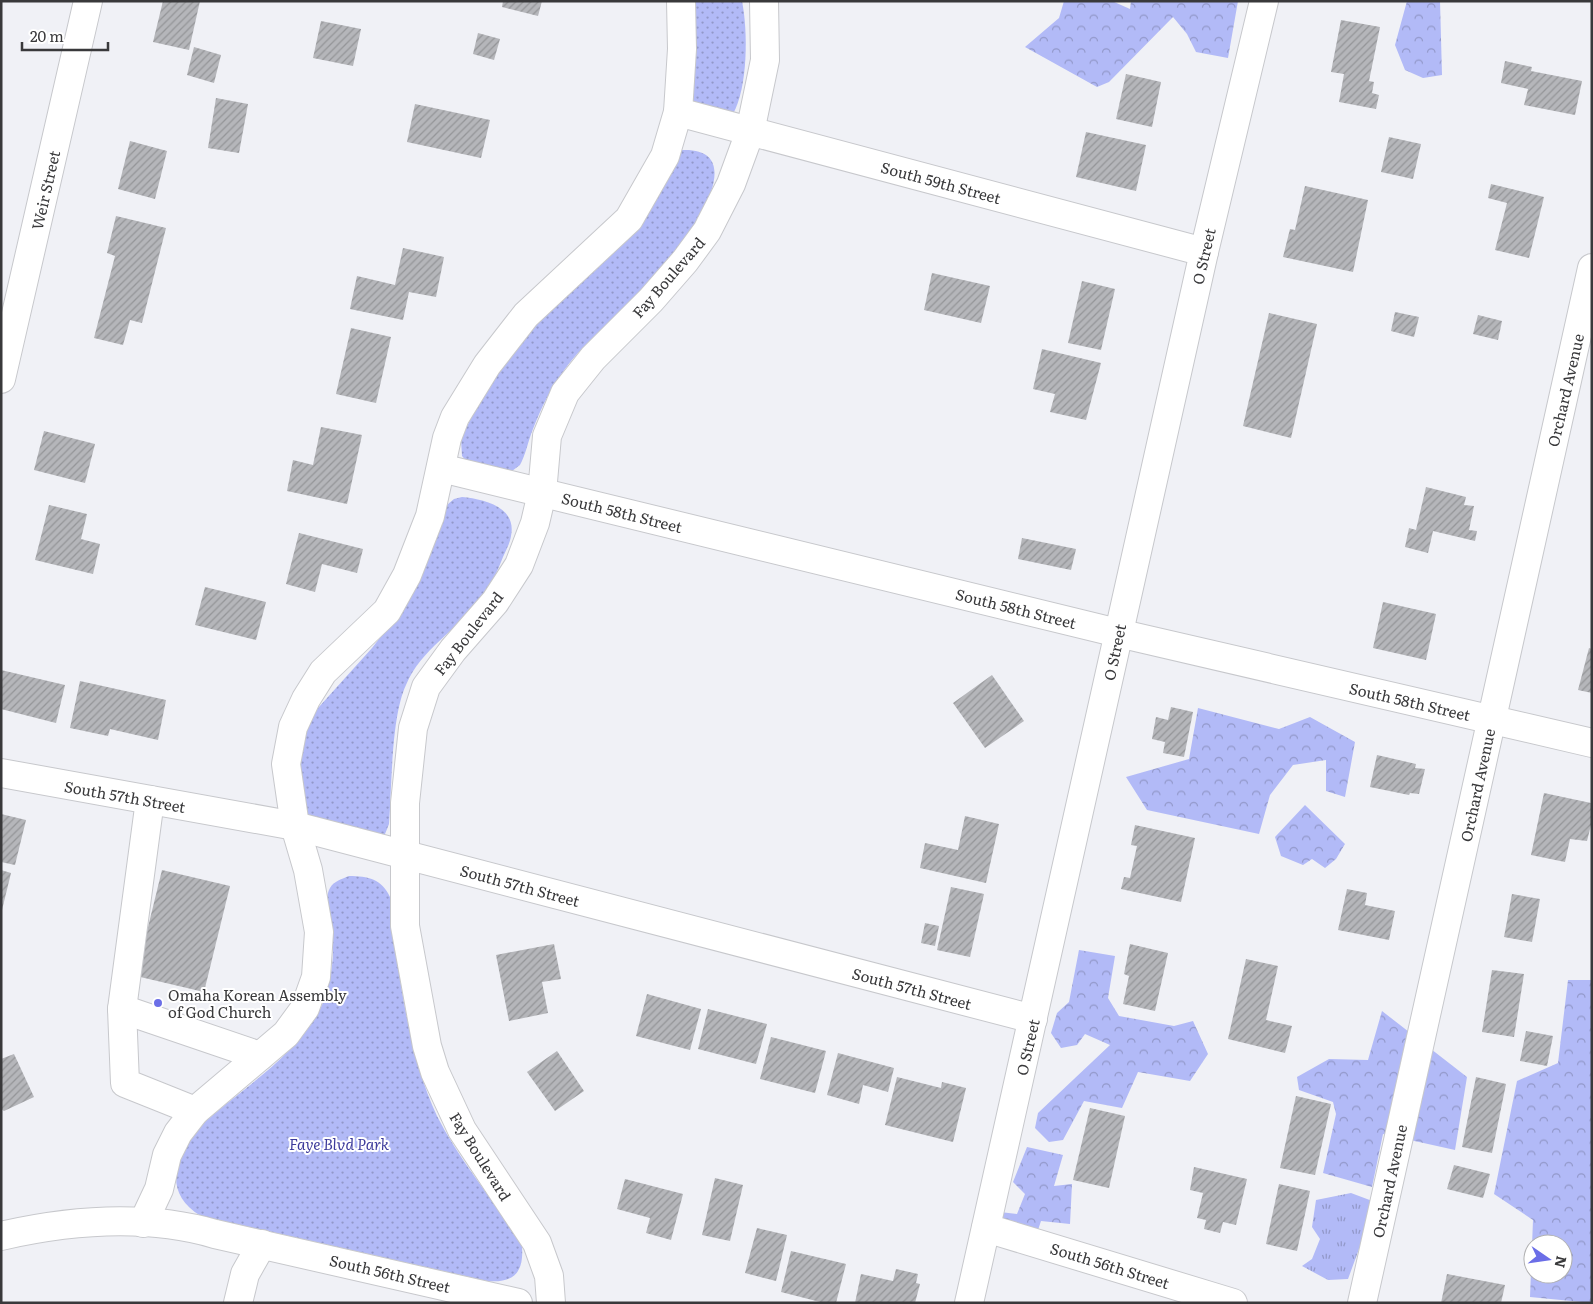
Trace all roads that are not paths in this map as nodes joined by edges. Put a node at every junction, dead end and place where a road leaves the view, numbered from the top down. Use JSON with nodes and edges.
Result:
{"nodes":[{"id":1,"x":88,"y":1,"type":"edge"},
{"id":2,"x":681,"y":1,"type":"edge"},
{"id":3,"x":764,"y":1,"type":"edge"},
{"id":4,"x":1264,"y":1,"type":"edge"},
{"id":5,"x":678,"y":112,"type":"junction"},
{"id":6,"x":750,"y":132,"type":"junction"},
{"id":7,"x":1204,"y":252,"type":"junction"},
{"id":8,"x":1592,"y":268,"type":"edge"},
{"id":9,"x":1,"y":379,"type":"edge"},
{"id":10,"x":441,"y":468,"type":"junction"},
{"id":11,"x":542,"y":493,"type":"junction"},
{"id":12,"x":1118,"y":633,"type":"junction"},
{"id":13,"x":1491,"y":720,"type":"junction"},
{"id":14,"x":1592,"y":743,"type":"edge"},
{"id":15,"x":1,"y":773,"type":"edge"},
{"id":16,"x":150,"y":800,"type":"junction"},
{"id":17,"x":295,"y":826,"type":"junction"},
{"id":18,"x":407,"y":856,"type":"junction"},
{"id":19,"x":122,"y":1009,"type":"junction"},
{"id":20,"x":1033,"y":1019,"type":"junction"},
{"id":21,"x":260,"y":1056,"type":"junction"},
{"id":22,"x":195,"y":1110,"type":"junction"},
{"id":23,"x":142,"y":1223,"type":"junction"},
{"id":24,"x":986,"y":1228,"type":"junction"},
{"id":25,"x":1,"y":1236,"type":"edge"},
{"id":26,"x":262,"y":1244,"type":"junction"},
{"id":27,"x":238,"y":1303,"type":"edge"},
{"id":28,"x":518,"y":1303,"type":"edge"},
{"id":29,"x":551,"y":1303,"type":"edge"},
{"id":30,"x":969,"y":1303,"type":"edge"},
{"id":31,"x":1234,"y":1303,"type":"edge"},
{"id":32,"x":1362,"y":1303,"type":"edge"}],
"edges":[{"from":1,"to":9,"type":"street","name":"Weir Street"},
{"from":2,"to":5,"type":"street"},
{"from":3,"to":6,"type":"street","name":"Fay Boulevard"},
{"from":4,"to":7,"type":"street","name":"O Street"},
{"from":5,"to":6,"type":"street","name":"South 59th Street"},
{"from":5,"to":10,"type":"street"},
{"from":6,"to":7,"type":"street","name":"South 59th Street"},
{"from":6,"to":11,"type":"street","name":"Fay Boulevard"},
{"from":7,"to":12,"type":"street","name":"O Street"},
{"from":8,"to":13,"type":"street","name":"Orchard Avenue"},
{"from":10,"to":11,"type":"street","name":"South 58th Street"},
{"from":10,"to":17,"type":"street"},
{"from":11,"to":12,"type":"street","name":"South 58th Street"},
{"from":11,"to":18,"type":"street","name":"Fay Boulevard"},
{"from":12,"to":13,"type":"street","name":"South 58th Street"},
{"from":12,"to":20,"type":"street","name":"O Street"},
{"from":13,"to":14,"type":"street","name":"South 58th Street"},
{"from":13,"to":32,"type":"street","name":"Orchard Avenue"},
{"from":15,"to":16,"type":"street","name":"South 57th Street"},
{"from":16,"to":17,"type":"street","name":"South 57th Street"},
{"from":16,"to":19,"type":"street"},
{"from":17,"to":18,"type":"street","name":"South 57th Street"},
{"from":17,"to":21,"type":"street"},
{"from":18,"to":20,"type":"street","name":"South 57th Street"},
{"from":18,"to":29,"type":"street","name":"Fay Boulevard"},
{"from":19,"to":21,"type":"street"},
{"from":19,"to":22,"type":"street"},
{"from":20,"to":24,"type":"street","name":"O Street"},
{"from":21,"to":22,"type":"street"},
{"from":22,"to":23,"type":"street"},
{"from":23,"to":25,"type":"street"},
{"from":23,"to":26,"type":"street"},
{"from":24,"to":30,"type":"street","name":"O Street"},
{"from":24,"to":31,"type":"street","name":"South 56th Street"},
{"from":26,"to":27,"type":"street"},
{"from":26,"to":28,"type":"street","name":"South 56th Street"}]}
